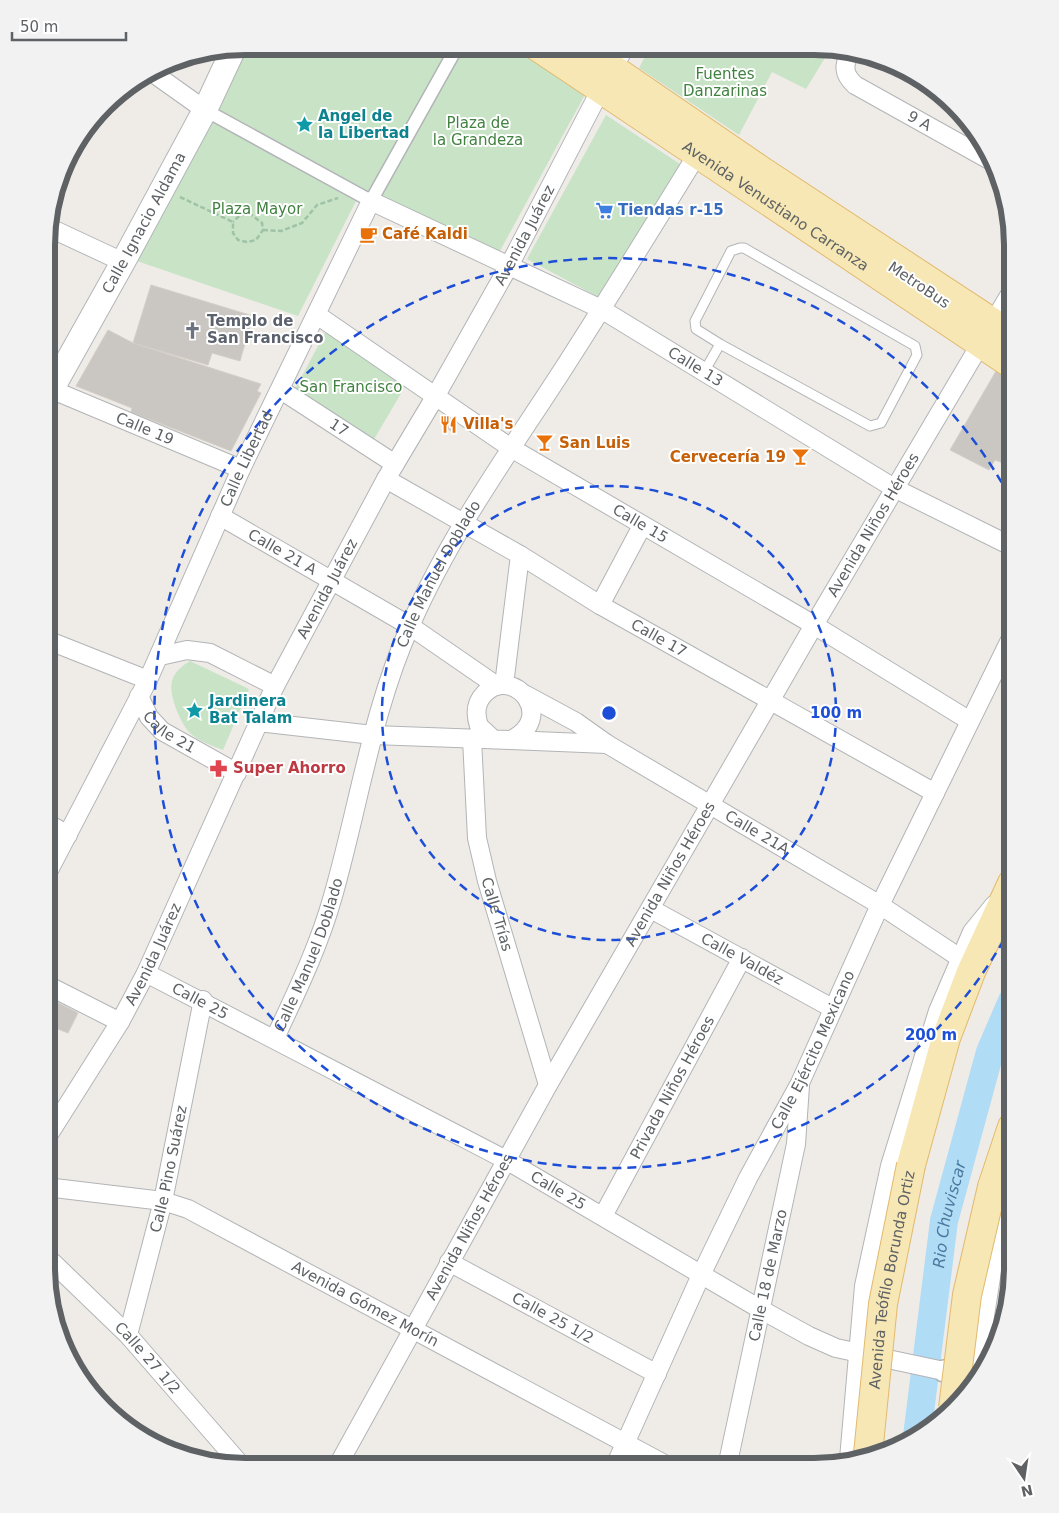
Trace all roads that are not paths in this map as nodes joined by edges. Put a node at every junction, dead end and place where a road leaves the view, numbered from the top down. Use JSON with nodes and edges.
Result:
{"nodes":[{"id":1,"x":230,"y":55,"type":"edge"},
{"id":2,"x":453,"y":55,"type":"edge"},
{"id":3,"x":576,"y":55,"type":"edge"},
{"id":4,"x":597,"y":55,"type":"edge"},
{"id":5,"x":846,"y":58,"type":"edge"},
{"id":6,"x":614,"y":63,"type":"edge"},
{"id":7,"x":158,"y":76,"type":"edge"},
{"id":8,"x":204,"y":110,"type":"junction"},
{"id":9,"x":698,"y":153,"type":"junction"},
{"id":10,"x":981,"y":155,"type":"edge"},
{"id":11,"x":371,"y":201,"type":"junction"},
{"id":12,"x":55,"y":230,"type":"edge"},
{"id":13,"x":124,"y":262,"type":"junction"},
{"id":14,"x":510,"y":264,"type":"junction"},
{"id":15,"x":602,"y":309,"type":"junction"},
{"id":16,"x":1004,"y":310,"type":"edge"},
{"id":17,"x":317,"y":315,"type":"junction"},
{"id":18,"x":1004,"y":317,"type":"edge"},
{"id":19,"x":995,"y":332,"type":"edge"},
{"id":20,"x":720,"y":344,"type":"junction"},
{"id":21,"x":1004,"y":348,"type":"edge"},
{"id":22,"x":704,"y":372,"type":"junction"},
{"id":23,"x":55,"y":381,"type":"edge"},
{"id":24,"x":281,"y":390,"type":"junction"},
{"id":25,"x":55,"y":393,"type":"edge"},
{"id":26,"x":435,"y":397,"type":"junction"},
{"id":27,"x":511,"y":448,"type":"junction"},
{"id":28,"x":396,"y":464,"type":"junction"},
{"id":29,"x":242,"y":469,"type":"junction"},
{"id":30,"x":386,"y":479,"type":"junction"},
{"id":31,"x":894,"y":488,"type":"junction"},
{"id":32,"x":220,"y":516,"type":"junction"},
{"id":33,"x":462,"y":523,"type":"junction"},
{"id":34,"x":642,"y":526,"type":"junction"},
{"id":35,"x":1004,"y":543,"type":"edge"},
{"id":36,"x":520,"y":555,"type":"junction"},
{"id":37,"x":332,"y":579,"type":"junction"},
{"id":38,"x":600,"y":605,"type":"junction"},
{"id":39,"x":814,"y":625,"type":"junction"},
{"id":40,"x":410,"y":626,"type":"junction"},
{"id":41,"x":55,"y":645,"type":"edge"},
{"id":42,"x":1004,"y":652,"type":"edge"},
{"id":43,"x":160,"y":656,"type":"junction"},
{"id":44,"x":275,"y":686,"type":"junction"},
{"id":45,"x":500,"y":686,"type":"junction"},
{"id":46,"x":144,"y":688,"type":"junction"},
{"id":47,"x":526,"y":695,"type":"junction"},
{"id":48,"x":771,"y":702,"type":"junction"},
{"id":49,"x":970,"y":721,"type":"junction"},
{"id":50,"x":258,"y":722,"type":"junction"},
{"id":51,"x":373,"y":735,"type":"junction"},
{"id":52,"x":472,"y":739,"type":"junction"},
{"id":53,"x":493,"y":739,"type":"junction"},
{"id":54,"x":511,"y":740,"type":"junction"},
{"id":55,"x":607,"y":744,"type":"junction"},
{"id":56,"x":237,"y":773,"type":"junction"},
{"id":57,"x":935,"y":793,"type":"junction"},
{"id":58,"x":711,"y":806,"type":"junction"},
{"id":59,"x":55,"y":828,"type":"edge"},
{"id":60,"x":68,"y":835,"type":"junction"},
{"id":61,"x":55,"y":859,"type":"edge"},
{"id":62,"x":1004,"y":897,"type":"edge"},
{"id":63,"x":1004,"y":900,"type":"edge"},
{"id":64,"x":880,"y":906,"type":"junction"},
{"id":65,"x":651,"y":909,"type":"junction"},
{"id":66,"x":742,"y":958,"type":"junction"},
{"id":67,"x":960,"y":958,"type":"junction"},
{"id":68,"x":146,"y":973,"type":"junction"},
{"id":69,"x":55,"y":989,"type":"edge"},
{"id":70,"x":202,"y":1000,"type":"junction"},
{"id":71,"x":832,"y":1008,"type":"junction"},
{"id":72,"x":120,"y":1022,"type":"junction"},
{"id":73,"x":275,"y":1038,"type":"junction"},
{"id":74,"x":800,"y":1084,"type":"junction"},
{"id":75,"x":548,"y":1085,"type":"junction"},
{"id":76,"x":55,"y":1125,"type":"edge"},
{"id":77,"x":506,"y":1160,"type":"junction"},
{"id":78,"x":1002,"y":1179,"type":"edge"},
{"id":79,"x":55,"y":1188,"type":"edge"},
{"id":80,"x":163,"y":1201,"type":"junction"},
{"id":81,"x":603,"y":1216,"type":"junction"},
{"id":82,"x":449,"y":1262,"type":"junction"},
{"id":83,"x":55,"y":1265,"type":"edge"},
{"id":84,"x":701,"y":1275,"type":"junction"},
{"id":85,"x":760,"y":1309,"type":"junction"},
{"id":86,"x":414,"y":1328,"type":"junction"},
{"id":87,"x":128,"y":1335,"type":"junction"},
{"id":88,"x":859,"y":1354,"type":"junction"},
{"id":89,"x":978,"y":1365,"type":"edge"},
{"id":90,"x":944,"y":1371,"type":"joint"},
{"id":91,"x":657,"y":1374,"type":"junction"},
{"id":92,"x":970,"y":1377,"type":"edge"},
{"id":93,"x":955,"y":1395,"type":"edge"},
{"id":94,"x":626,"y":1443,"type":"junction"},
{"id":95,"x":868,"y":1450,"type":"edge"},
{"id":96,"x":849,"y":1454,"type":"edge"},
{"id":97,"x":230,"y":1458,"type":"edge"},
{"id":98,"x":342,"y":1458,"type":"edge"},
{"id":99,"x":619,"y":1458,"type":"edge"},
{"id":100,"x":653,"y":1458,"type":"edge"},
{"id":101,"x":729,"y":1458,"type":"edge"}],
"edges":[{"from":1,"to":8,"type":"main road","name":"Calle Ignacio Aldama"},
{"from":2,"to":11,"type":"street","name":"Calle Libertad"},
{"from":3,"to":6,"type":"main road","name":"Avenida Venustiano Carranza"},
{"from":4,"to":6,"type":"main road","name":"Avenida Venustiano Carranza"},
{"from":5,"to":10,"type":"street","name":"9 A"},
{"from":6,"to":9,"type":"main road","name":"Avenida Venustiano Carranza"},
{"from":6,"to":14,"type":"street","name":"Avenida Juárez"},
{"from":6,"to":19,"type":"main road","name":"Avenida Venustiano Carranza"},
{"from":7,"to":8,"type":"street"},
{"from":8,"to":11,"type":"street"},
{"from":8,"to":13,"type":"main road","name":"Calle Ignacio Aldama"},
{"from":9,"to":15,"type":"street","name":"Calle Manuel Doblado"},
{"from":9,"to":19,"type":"main road","name":"Avenida Venustiano Carranza"},
{"from":11,"to":14,"type":"street","name":"Calle 13"},
{"from":11,"to":17,"type":"street","name":"Calle Libertad"},
{"from":12,"to":13,"type":"street"},
{"from":13,"to":23,"type":"main road","name":"Calle Ignacio Aldama"},
{"from":14,"to":15,"type":"street","name":"Calle 13"},
{"from":14,"to":26,"type":"street","name":"Avenida Juárez"},
{"from":15,"to":22,"type":"street","name":"Calle 13"},
{"from":15,"to":27,"type":"street","name":"Calle Manuel Doblado"},
{"from":16,"to":19,"type":"street","name":"Avenida Niños Héroes"},
{"from":17,"to":24,"type":"street","name":"Calle Libertad"},
{"from":17,"to":26,"type":"street","name":"Calle 15"},
{"from":18,"to":19,"type":"lane"},
{"from":19,"to":21,"type":"main road","name":"Avenida Venustiano Carranza"},
{"from":19,"to":31,"type":"street","name":"Avenida Niños Héroes"},
{"from":20,"to":20,"type":"lane"},
{"from":20,"to":22,"type":"lane"},
{"from":22,"to":31,"type":"street","name":"Calle 13"},
{"from":24,"to":28,"type":"street","name":"17"},
{"from":24,"to":29,"type":"street","name":"Calle Libertad"},
{"from":25,"to":29,"type":"street","name":"Calle 19"},
{"from":26,"to":27,"type":"street","name":"Calle 15"},
{"from":26,"to":28,"type":"street","name":"Avenida Juárez"},
{"from":27,"to":33,"type":"street","name":"Calle Manuel Doblado"},
{"from":27,"to":34,"type":"street","name":"Calle 15"},
{"from":28,"to":30,"type":"street","name":"Avenida Juárez"},
{"from":29,"to":32,"type":"street","name":"Calle Libertad"},
{"from":30,"to":33,"type":"street","name":"Calle 17"},
{"from":30,"to":37,"type":"street","name":"Avenida Juárez"},
{"from":31,"to":35,"type":"street","name":"Calle 13"},
{"from":31,"to":39,"type":"street","name":"Avenida Niños Héroes"},
{"from":32,"to":37,"type":"street","name":"Calle 21 A"},
{"from":32,"to":43,"type":"street","name":"Calle Libertad"},
{"from":33,"to":36,"type":"street","name":"Calle 17"},
{"from":33,"to":40,"type":"street","name":"Calle Manuel Doblado"},
{"from":34,"to":38,"type":"street"},
{"from":34,"to":39,"type":"street","name":"Calle 15"},
{"from":36,"to":38,"type":"street","name":"Calle 17"},
{"from":36,"to":45,"type":"street"},
{"from":37,"to":40,"type":"street","name":"Calle 21 A"},
{"from":37,"to":44,"type":"street","name":"Avenida Juárez"},
{"from":38,"to":48,"type":"street","name":"Calle 17"},
{"from":39,"to":48,"type":"street","name":"Avenida Niños Héroes"},
{"from":39,"to":49,"type":"street","name":"Calle 15"},
{"from":40,"to":45,"type":"street","name":"Calle 21 A"},
{"from":40,"to":51,"type":"street","name":"Calle Manuel Doblado"},
{"from":41,"to":46,"type":"street"},
{"from":42,"to":49,"type":"street","name":"Calle Ejército Mexicano"},
{"from":43,"to":44,"type":"street"},
{"from":43,"to":46,"type":"street","name":"Calle Libertad"},
{"from":44,"to":50,"type":"street","name":"Avenida Juárez"},
{"from":45,"to":47,"type":"street"},
{"from":45,"to":53,"type":"street"},
{"from":46,"to":56,"type":"street","name":"Calle 21"},
{"from":46,"to":60,"type":"street","name":"Calle Libertad"},
{"from":47,"to":54,"type":"street"},
{"from":47,"to":55,"type":"street","name":"Calle 21A"},
{"from":48,"to":57,"type":"street","name":"Calle 17"},
{"from":48,"to":58,"type":"street","name":"Avenida Niños Héroes"},
{"from":49,"to":57,"type":"street","name":"Calle Ejército Mexicano"},
{"from":50,"to":51,"type":"street"},
{"from":50,"to":56,"type":"street","name":"Avenida Juárez"},
{"from":51,"to":52,"type":"street"},
{"from":51,"to":73,"type":"street","name":"Calle Manuel Doblado"},
{"from":52,"to":53,"type":"street"},
{"from":52,"to":75,"type":"street","name":"Calle Trías"},
{"from":53,"to":54,"type":"street"},
{"from":54,"to":55,"type":"street"},
{"from":55,"to":58,"type":"street","name":"Calle 21A"},
{"from":56,"to":68,"type":"street","name":"Avenida Juárez"},
{"from":57,"to":64,"type":"street","name":"Calle Ejército Mexicano"},
{"from":58,"to":64,"type":"street","name":"Calle 21A"},
{"from":58,"to":65,"type":"street","name":"Avenida Niños Héroes"},
{"from":59,"to":60,"type":"street"},
{"from":60,"to":61,"type":"street","name":"Calle Libertad"},
{"from":62,"to":67,"type":"street"},
{"from":63,"to":95,"type":"main road","name":"Avenida Teófilo Borunda Ortiz","bridge":true},
{"from":64,"to":67,"type":"street","name":"Calle 21A"},
{"from":64,"to":71,"type":"street","name":"Calle Ejército Mexicano"},
{"from":65,"to":66,"type":"street","name":"Calle Valdéz"},
{"from":65,"to":75,"type":"street","name":"Avenida Niños Héroes"},
{"from":66,"to":71,"type":"street","name":"Calle Valdéz"},
{"from":66,"to":81,"type":"street","name":"Privada Niños Héroes"},
{"from":67,"to":88,"type":"street"},
{"from":68,"to":70,"type":"street","name":"Calle 25"},
{"from":68,"to":72,"type":"street","name":"Avenida Juárez"},
{"from":69,"to":72,"type":"street"},
{"from":70,"to":73,"type":"street","name":"Calle 25"},
{"from":70,"to":80,"type":"street","name":"Calle Pino Suárez"},
{"from":71,"to":74,"type":"street","name":"Calle Ejército Mexicano"},
{"from":72,"to":76,"type":"street","name":"Avenida Juárez"},
{"from":73,"to":77,"type":"street","name":"Calle 25"},
{"from":74,"to":84,"type":"street","name":"Calle Ejército Mexicano"},
{"from":74,"to":85,"type":"street","name":"Calle 18 de Marzo"},
{"from":75,"to":77,"type":"street","name":"Avenida Niños Héroes"},
{"from":77,"to":81,"type":"street","name":"Calle 25"},
{"from":77,"to":82,"type":"street","name":"Avenida Niños Héroes"},
{"from":78,"to":89,"type":"street"},
{"from":78,"to":93,"type":"main road","bridge":true},
{"from":79,"to":80,"type":"street","name":"Avenida Gómez Morín"},
{"from":80,"to":86,"type":"street","name":"Avenida Gómez Morín"},
{"from":80,"to":87,"type":"street","name":"Calle Pino Suárez"},
{"from":81,"to":84,"type":"street","name":"Calle 25"},
{"from":82,"to":86,"type":"street","name":"Avenida Niños Héroes"},
{"from":82,"to":91,"type":"street","name":"Calle 25 1/2"},
{"from":83,"to":87,"type":"street","name":"Calle 27 1/2"},
{"from":84,"to":85,"type":"street","name":"Calle 25"},
{"from":84,"to":91,"type":"street","name":"Calle Ejército Mexicano"},
{"from":85,"to":88,"type":"street","name":"Calle 25"},
{"from":85,"to":101,"type":"street","name":"Calle 18 de Marzo"},
{"from":86,"to":94,"type":"street","name":"Avenida Gómez Morín"},
{"from":86,"to":98,"type":"street","name":"Avenida Niños Héroes"},
{"from":87,"to":97,"type":"street","name":"Calle 27 1/2"},
{"from":88,"to":90,"type":"street","name":"Calle 25"},
{"from":88,"to":96,"type":"street"},
{"from":90,"to":92,"type":"street","name":"Calle 25"},
{"from":91,"to":94,"type":"street","name":"Calle Ejército Mexicano"},
{"from":94,"to":99,"type":"street","name":"Calle Ejército Mexicano"},
{"from":94,"to":100,"type":"street","name":"Avenida Gómez Morín"}]}
